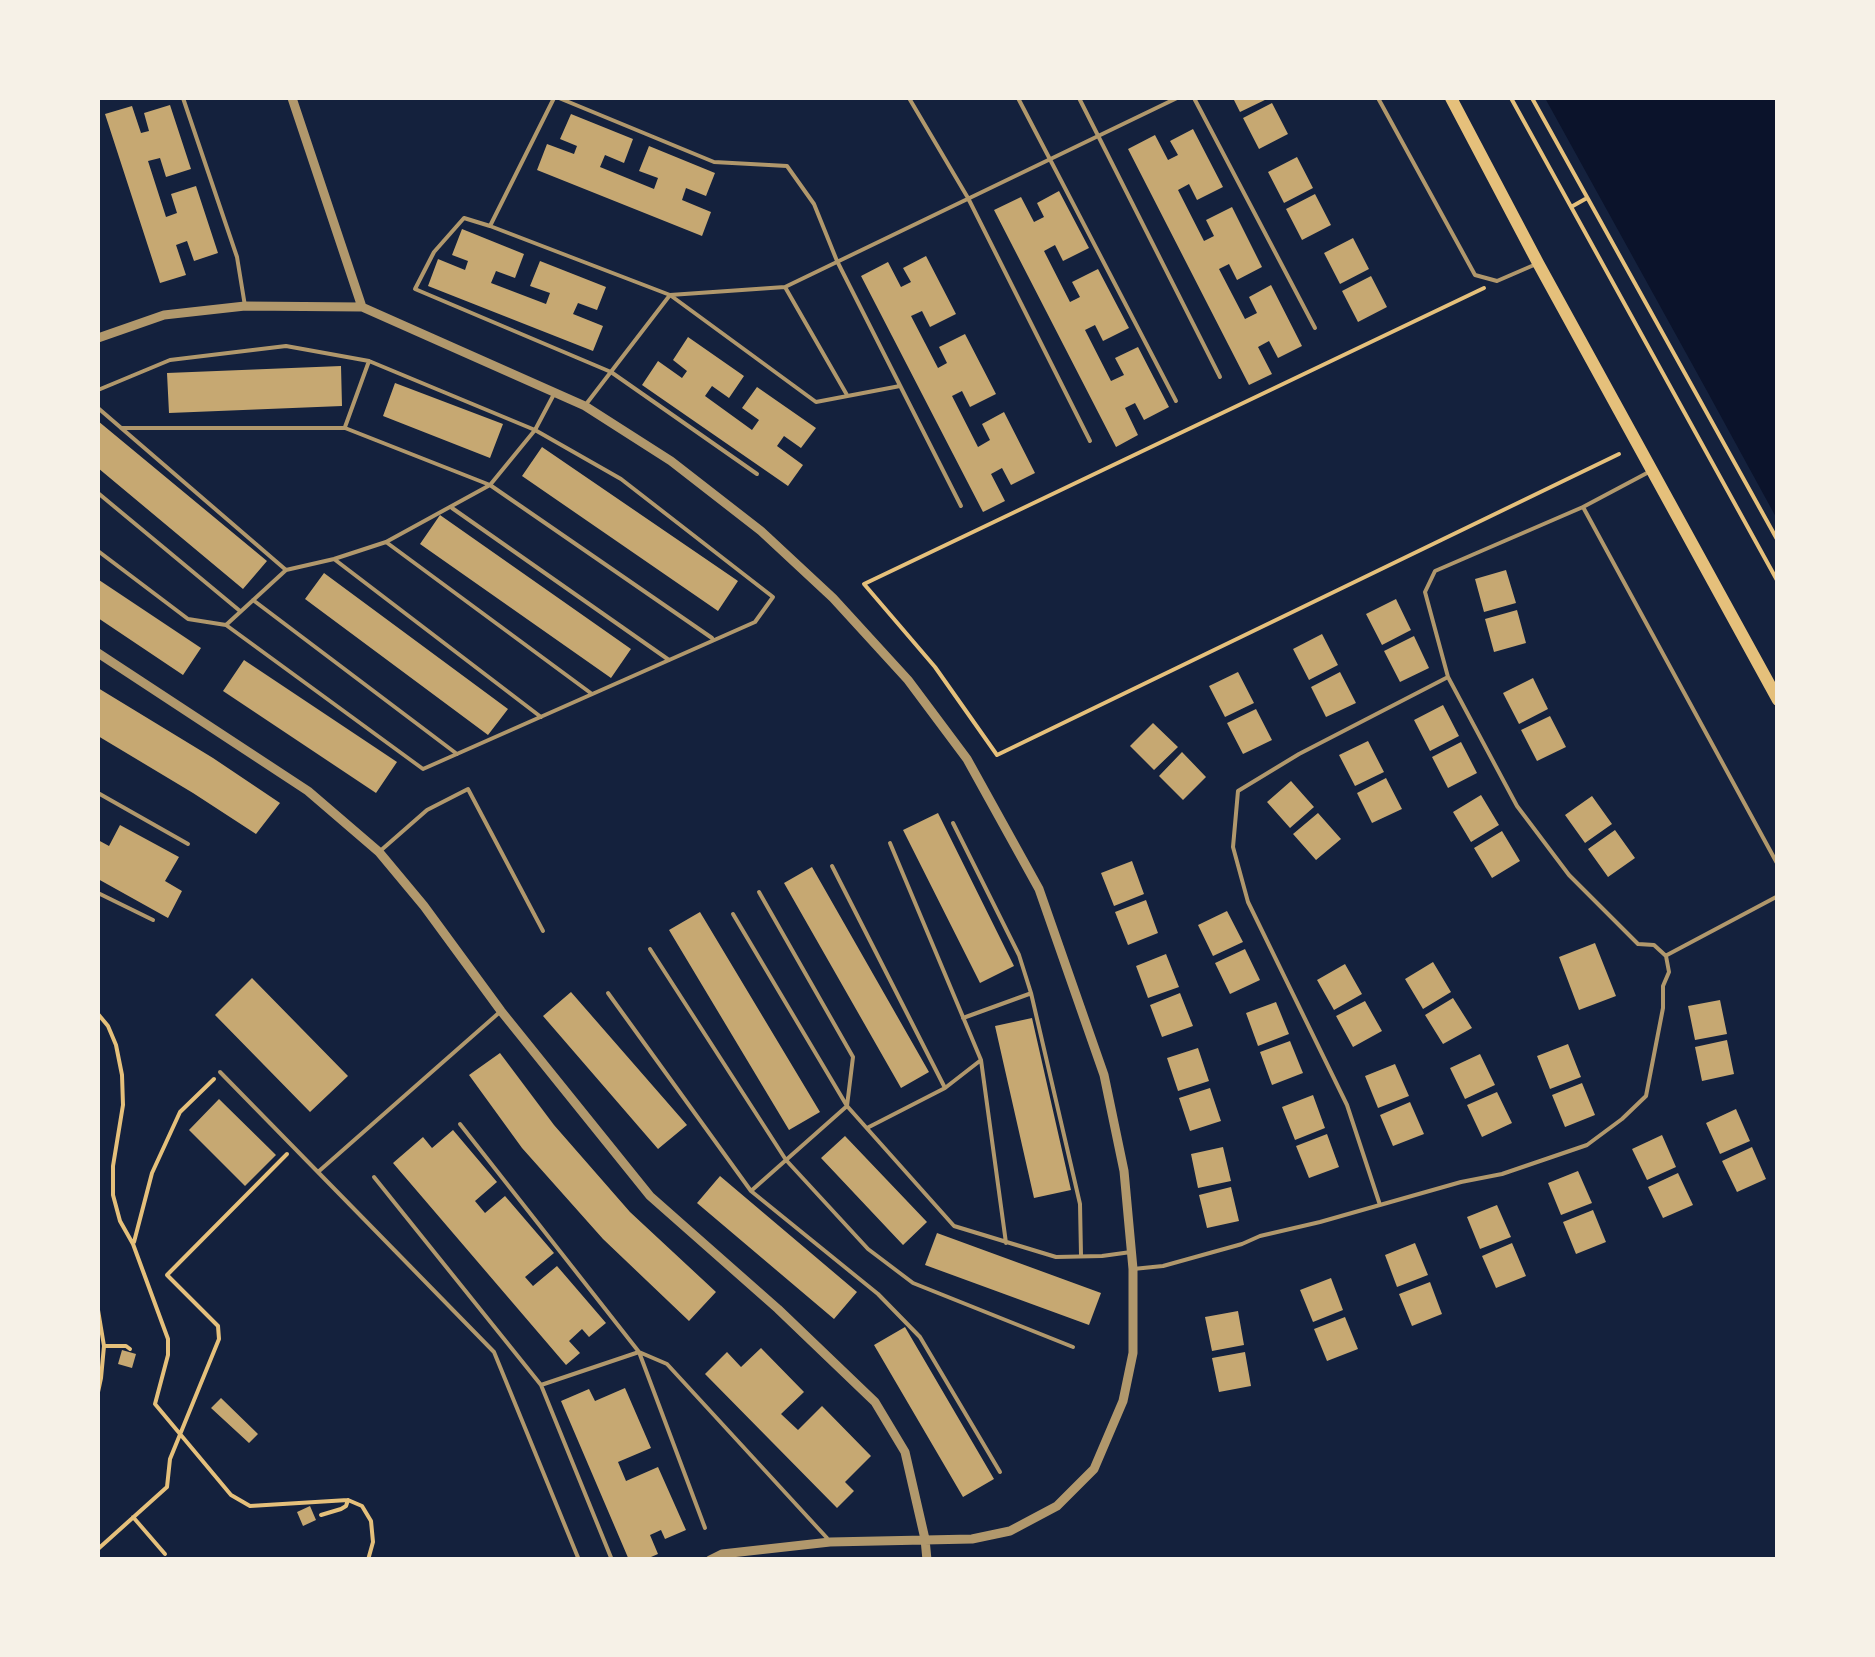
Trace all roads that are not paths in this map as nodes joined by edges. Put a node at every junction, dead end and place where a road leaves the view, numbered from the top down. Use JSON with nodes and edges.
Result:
{"nodes":[{"id":1,"x":183,"y":98,"type":"edge"},
{"id":2,"x":292,"y":98,"type":"edge"},
{"id":3,"x":556,"y":98,"type":"edge"},
{"id":4,"x":910,"y":98,"type":"edge"},
{"id":5,"x":1018,"y":98,"type":"edge"},
{"id":6,"x":1079,"y":98,"type":"edge"},
{"id":7,"x":1177,"y":98,"type":"edge"},
{"id":8,"x":1194,"y":98,"type":"edge"},
{"id":9,"x":1378,"y":98,"type":"edge"},
{"id":10,"x":1450,"y":98,"type":"edge"},
{"id":11,"x":1098,"y":136,"type":"junction"},
{"id":12,"x":1050,"y":159,"type":"junction"},
{"id":13,"x":968,"y":198,"type":"junction"},
{"id":14,"x":490,"y":226,"type":"junction"},
{"id":15,"x":838,"y":261,"type":"junction"},
{"id":16,"x":1538,"y":263,"type":"junction"},
{"id":17,"x":785,"y":287,"type":"junction"},
{"id":18,"x":670,"y":295,"type":"junction"},
{"id":19,"x":245,"y":306,"type":"junction"},
{"id":20,"x":362,"y":307,"type":"junction"},
{"id":21,"x":1315,"y":328,"type":"dead end"},
{"id":22,"x":98,"y":338,"type":"edge"},
{"id":23,"x":369,"y":362,"type":"junction"},
{"id":24,"x":612,"y":372,"type":"junction"},
{"id":25,"x":1220,"y":376,"type":"dead end"},
{"id":26,"x":900,"y":386,"type":"junction"},
{"id":27,"x":98,"y":390,"type":"edge"},
{"id":28,"x":555,"y":393,"type":"junction"},
{"id":29,"x":847,"y":395,"type":"junction"},
{"id":30,"x":1176,"y":401,"type":"dead end"},
{"id":31,"x":584,"y":406,"type":"junction"},
{"id":32,"x":98,"y":408,"type":"edge"},
{"id":33,"x":121,"y":428,"type":"junction"},
{"id":34,"x":345,"y":428,"type":"junction"},
{"id":35,"x":535,"y":430,"type":"junction"},
{"id":36,"x":1090,"y":441,"type":"dead end"},
{"id":37,"x":1653,"y":470,"type":"junction"},
{"id":38,"x":758,"y":474,"type":"dead end"},
{"id":39,"x":490,"y":485,"type":"junction"},
{"id":40,"x":98,"y":493,"type":"edge"},
{"id":41,"x":961,"y":506,"type":"dead end"},
{"id":42,"x":450,"y":507,"type":"junction"},
{"id":43,"x":1583,"y":507,"type":"junction"},
{"id":44,"x":386,"y":542,"type":"junction"},
{"id":45,"x":98,"y":551,"type":"edge"},
{"id":46,"x":334,"y":559,"type":"junction"},
{"id":47,"x":286,"y":570,"type":"junction"},
{"id":48,"x":253,"y":600,"type":"junction"},
{"id":49,"x":240,"y":612,"type":"junction"},
{"id":50,"x":226,"y":625,"type":"junction"},
{"id":51,"x":714,"y":640,"type":"junction"},
{"id":52,"x":98,"y":653,"type":"edge"},
{"id":53,"x":669,"y":660,"type":"junction"},
{"id":54,"x":1448,"y":677,"type":"junction"},
{"id":55,"x":592,"y":694,"type":"junction"},
{"id":56,"x":1778,"y":700,"type":"edge"},
{"id":57,"x":541,"y":717,"type":"junction"},
{"id":58,"x":458,"y":754,"type":"junction"},
{"id":59,"x":98,"y":793,"type":"edge"},
{"id":60,"x":953,"y":823,"type":"dead end"},
{"id":61,"x":890,"y":843,"type":"dead end"},
{"id":62,"x":188,"y":844,"type":"dead end"},
{"id":63,"x":378,"y":852,"type":"junction"},
{"id":64,"x":1778,"y":865,"type":"edge"},
{"id":65,"x":832,"y":866,"type":"dead end"},
{"id":66,"x":758,"y":892,"type":"dead end"},
{"id":67,"x":98,"y":893,"type":"edge"},
{"id":68,"x":1778,"y":896,"type":"edge"},
{"id":69,"x":733,"y":914,"type":"dead end"},
{"id":70,"x":153,"y":920,"type":"dead end"},
{"id":71,"x":543,"y":931,"type":"dead end"},
{"id":72,"x":650,"y":950,"type":"dead end"},
{"id":73,"x":1666,"y":956,"type":"junction"},
{"id":74,"x":1031,"y":993,"type":"junction"},
{"id":75,"x":608,"y":994,"type":"dead end"},
{"id":76,"x":501,"y":1011,"type":"junction"},
{"id":77,"x":963,"y":1018,"type":"junction"},
{"id":78,"x":981,"y":1060,"type":"junction"},
{"id":79,"x":220,"y":1072,"type":"road end"},
{"id":80,"x":945,"y":1088,"type":"junction"},
{"id":81,"x":847,"y":1106,"type":"junction"},
{"id":82,"x":460,"y":1124,"type":"dead end"},
{"id":83,"x":867,"y":1128,"type":"junction"},
{"id":84,"x":786,"y":1160,"type":"junction"},
{"id":85,"x":318,"y":1172,"type":"junction"},
{"id":86,"x":374,"y":1177,"type":"dead end"},
{"id":87,"x":751,"y":1191,"type":"junction"},
{"id":88,"x":1380,"y":1205,"type":"junction"},
{"id":89,"x":1006,"y":1243,"type":"junction"},
{"id":90,"x":1131,"y":1252,"type":"junction"},
{"id":91,"x":1082,"y":1257,"type":"junction"},
{"id":92,"x":1133,"y":1269,"type":"junction"},
{"id":93,"x":1073,"y":1347,"type":"dead end"},
{"id":94,"x":639,"y":1352,"type":"junction"},
{"id":95,"x":541,"y":1386,"type":"junction"},
{"id":96,"x":1000,"y":1472,"type":"dead end"},
{"id":97,"x":706,"y":1528,"type":"dead end"},
{"id":98,"x":925,"y":1539,"type":"junction"},
{"id":99,"x":830,"y":1542,"type":"junction"},
{"id":100,"x":579,"y":1560,"type":"edge"},
{"id":101,"x":612,"y":1560,"type":"edge"},
{"id":102,"x":710,"y":1560,"type":"edge"},
{"id":103,"x":927,"y":1560,"type":"edge"}],
"edges":[{"from":1,"to":19,"type":"lane"},
{"from":2,"to":20,"type":"street"},
{"from":3,"to":14,"type":"lane"},
{"from":3,"to":15,"type":"lane"},
{"from":4,"to":13,"type":"lane"},
{"from":5,"to":12,"type":"lane"},
{"from":6,"to":11,"type":"lane"},
{"from":7,"to":11,"type":"lane"},
{"from":8,"to":21,"type":"lane"},
{"from":9,"to":16,"type":"lane"},
{"from":10,"to":16,"type":"main road"},
{"from":11,"to":12,"type":"lane"},
{"from":11,"to":25,"type":"lane"},
{"from":12,"to":13,"type":"lane"},
{"from":12,"to":30,"type":"lane"},
{"from":13,"to":15,"type":"lane"},
{"from":13,"to":36,"type":"lane"},
{"from":14,"to":18,"type":"lane"},
{"from":14,"to":24,"type":"lane"},
{"from":15,"to":17,"type":"lane"},
{"from":15,"to":26,"type":"lane"},
{"from":16,"to":37,"type":"main road"},
{"from":17,"to":18,"type":"lane"},
{"from":17,"to":29,"type":"lane"},
{"from":18,"to":24,"type":"lane"},
{"from":18,"to":29,"type":"lane"},
{"from":19,"to":20,"type":"street"},
{"from":19,"to":22,"type":"street"},
{"from":20,"to":28,"type":"street"},
{"from":23,"to":27,"type":"lane"},
{"from":23,"to":34,"type":"lane"},
{"from":23,"to":35,"type":"lane"},
{"from":24,"to":31,"type":"lane"},
{"from":24,"to":38,"type":"lane"},
{"from":26,"to":29,"type":"lane"},
{"from":26,"to":41,"type":"lane"},
{"from":28,"to":31,"type":"street"},
{"from":28,"to":35,"type":"lane"},
{"from":31,"to":90,"type":"street"},
{"from":32,"to":33,"type":"lane"},
{"from":33,"to":34,"type":"lane"},
{"from":33,"to":47,"type":"lane"},
{"from":34,"to":39,"type":"lane"},
{"from":35,"to":39,"type":"lane"},
{"from":35,"to":51,"type":"lane"},
{"from":37,"to":43,"type":"lane"},
{"from":37,"to":56,"type":"main road"},
{"from":39,"to":42,"type":"lane"},
{"from":39,"to":51,"type":"lane"},
{"from":40,"to":49,"type":"lane"},
{"from":42,"to":44,"type":"lane"},
{"from":42,"to":53,"type":"lane"},
{"from":43,"to":54,"type":"lane"},
{"from":43,"to":64,"type":"lane"},
{"from":44,"to":46,"type":"lane"},
{"from":44,"to":55,"type":"lane"},
{"from":45,"to":50,"type":"lane"},
{"from":46,"to":47,"type":"lane"},
{"from":46,"to":57,"type":"lane"},
{"from":47,"to":48,"type":"lane"},
{"from":48,"to":49,"type":"lane"},
{"from":48,"to":58,"type":"lane"},
{"from":49,"to":50,"type":"lane"},
{"from":50,"to":58,"type":"lane"},
{"from":51,"to":53,"type":"lane"},
{"from":52,"to":63,"type":"street"},
{"from":53,"to":55,"type":"lane"},
{"from":54,"to":73,"type":"lane"},
{"from":54,"to":88,"type":"lane"},
{"from":55,"to":57,"type":"lane"},
{"from":57,"to":58,"type":"lane"},
{"from":59,"to":62,"type":"lane"},
{"from":60,"to":74,"type":"lane"},
{"from":61,"to":77,"type":"lane"},
{"from":63,"to":71,"type":"lane"},
{"from":63,"to":76,"type":"street"},
{"from":65,"to":80,"type":"lane"},
{"from":66,"to":81,"type":"lane"},
{"from":67,"to":70,"type":"lane"},
{"from":68,"to":73,"type":"lane"},
{"from":69,"to":81,"type":"lane"},
{"from":72,"to":84,"type":"lane"},
{"from":73,"to":88,"type":"lane"},
{"from":74,"to":77,"type":"lane"},
{"from":74,"to":91,"type":"lane"},
{"from":75,"to":87,"type":"lane"},
{"from":76,"to":85,"type":"lane"},
{"from":76,"to":98,"type":"street"},
{"from":77,"to":78,"type":"lane"},
{"from":78,"to":80,"type":"lane"},
{"from":78,"to":89,"type":"lane"},
{"from":79,"to":85,"type":"lane"},
{"from":80,"to":83,"type":"lane"},
{"from":81,"to":83,"type":"lane"},
{"from":81,"to":84,"type":"lane"},
{"from":82,"to":94,"type":"lane"},
{"from":83,"to":89,"type":"lane"},
{"from":84,"to":87,"type":"lane"},
{"from":84,"to":93,"type":"lane"},
{"from":85,"to":100,"type":"lane"},
{"from":86,"to":95,"type":"lane"},
{"from":87,"to":96,"type":"lane"},
{"from":88,"to":92,"type":"lane"},
{"from":89,"to":91,"type":"lane"},
{"from":90,"to":91,"type":"lane"},
{"from":90,"to":92,"type":"street"},
{"from":92,"to":98,"type":"street"},
{"from":94,"to":95,"type":"lane"},
{"from":94,"to":97,"type":"lane"},
{"from":94,"to":99,"type":"lane"},
{"from":95,"to":101,"type":"lane"},
{"from":98,"to":99,"type":"street"},
{"from":98,"to":103,"type":"street"},
{"from":99,"to":102,"type":"street"}]}
